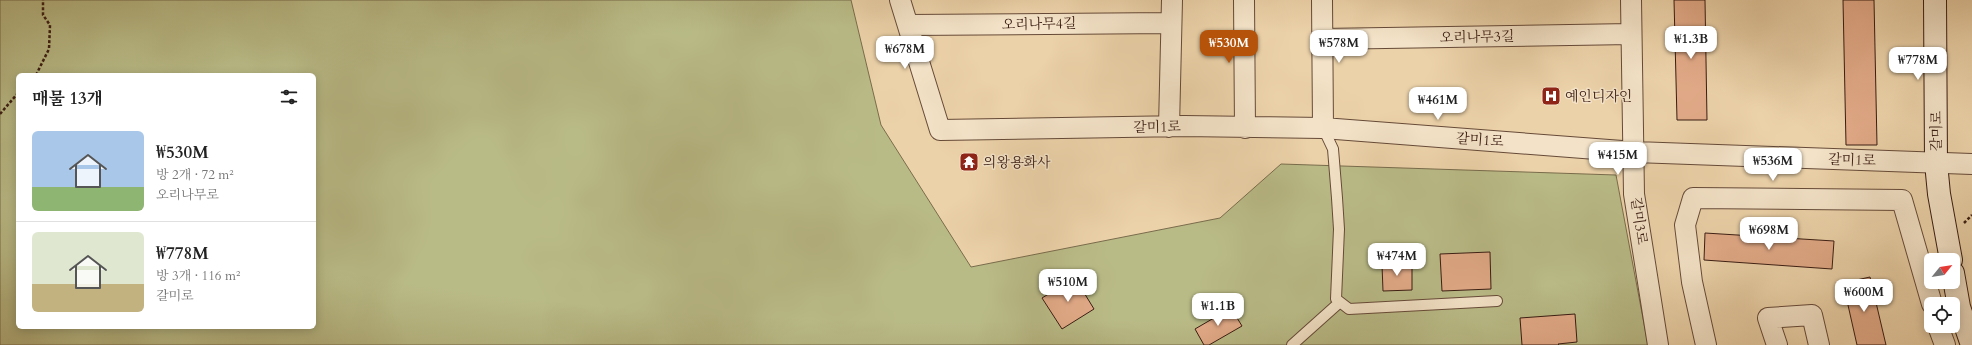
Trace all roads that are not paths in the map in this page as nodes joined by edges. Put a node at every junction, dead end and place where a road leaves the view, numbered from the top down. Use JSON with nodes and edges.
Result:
{"nodes":[{"id":1,"x":900,"y":0,"type":"edge"},
{"id":2,"x":1172,"y":0,"type":"edge"},
{"id":3,"x":1244,"y":0,"type":"edge"},
{"id":4,"x":1322,"y":0,"type":"edge"},
{"id":5,"x":1630,"y":0,"type":"edge"},
{"id":6,"x":1935,"y":0,"type":"edge"},
{"id":7,"x":1170,"y":23,"type":"junction"},
{"id":8,"x":908,"y":25,"type":"junction"},
{"id":9,"x":1631,"y":34,"type":"junction"},
{"id":10,"x":1323,"y":39,"type":"junction"},
{"id":11,"x":1169,"y":127,"type":"junction"},
{"id":12,"x":1245,"y":128,"type":"junction"},
{"id":13,"x":1323,"y":128,"type":"junction"},
{"id":14,"x":1634,"y":152,"type":"junction"},
{"id":15,"x":1936,"y":163,"type":"junction"},
{"id":16,"x":1972,"y":164,"type":"edge"},
{"id":17,"x":1950,"y":253,"type":"edge"},
{"id":18,"x":1956,"y":289,"type":"edge"},
{"id":19,"x":1930,"y":297,"type":"edge"},
{"id":20,"x":1497,"y":301,"type":"dead end"},
{"id":21,"x":1340,"y":302,"type":"junction"},
{"id":22,"x":1941,"y":333,"type":"edge"},
{"id":23,"x":1292,"y":345,"type":"edge"},
{"id":24,"x":1658,"y":345,"type":"edge"},
{"id":25,"x":1706,"y":345,"type":"edge"},
{"id":26,"x":1777,"y":345,"type":"edge"},
{"id":27,"x":1819,"y":345,"type":"edge"},
{"id":28,"x":1945,"y":345,"type":"edge"},
{"id":29,"x":1972,"y":345,"type":"edge"}],
"edges":[{"from":1,"to":8,"type":"street"},
{"from":2,"to":7,"type":"street"},
{"from":3,"to":12,"type":"street"},
{"from":4,"to":10,"type":"street"},
{"from":5,"to":9,"type":"street","name":"갈미3로"},
{"from":6,"to":15,"type":"street","name":"갈미로"},
{"from":7,"to":8,"type":"street","name":"오리나무4길"},
{"from":7,"to":11,"type":"street"},
{"from":8,"to":11,"type":"street","name":"갈미1로"},
{"from":9,"to":10,"type":"street","name":"오리나무3길"},
{"from":9,"to":14,"type":"street","name":"갈미3로"},
{"from":10,"to":13,"type":"street"},
{"from":11,"to":12,"type":"street","name":"갈미1로"},
{"from":12,"to":13,"type":"street","name":"갈미1로"},
{"from":13,"to":14,"type":"street","name":"갈미1로"},
{"from":13,"to":21,"type":"lane"},
{"from":14,"to":15,"type":"street","name":"갈미1로"},
{"from":14,"to":24,"type":"street","name":"갈미3로"},
{"from":15,"to":16,"type":"street","name":"갈미1로"},
{"from":15,"to":17,"type":"street","name":"갈미로"},
{"from":18,"to":29,"type":"street"},
{"from":19,"to":25,"type":"street"},
{"from":20,"to":21,"type":"lane"},
{"from":21,"to":23,"type":"lane"},
{"from":22,"to":28,"type":"street"},
{"from":26,"to":27,"type":"street"}]}
